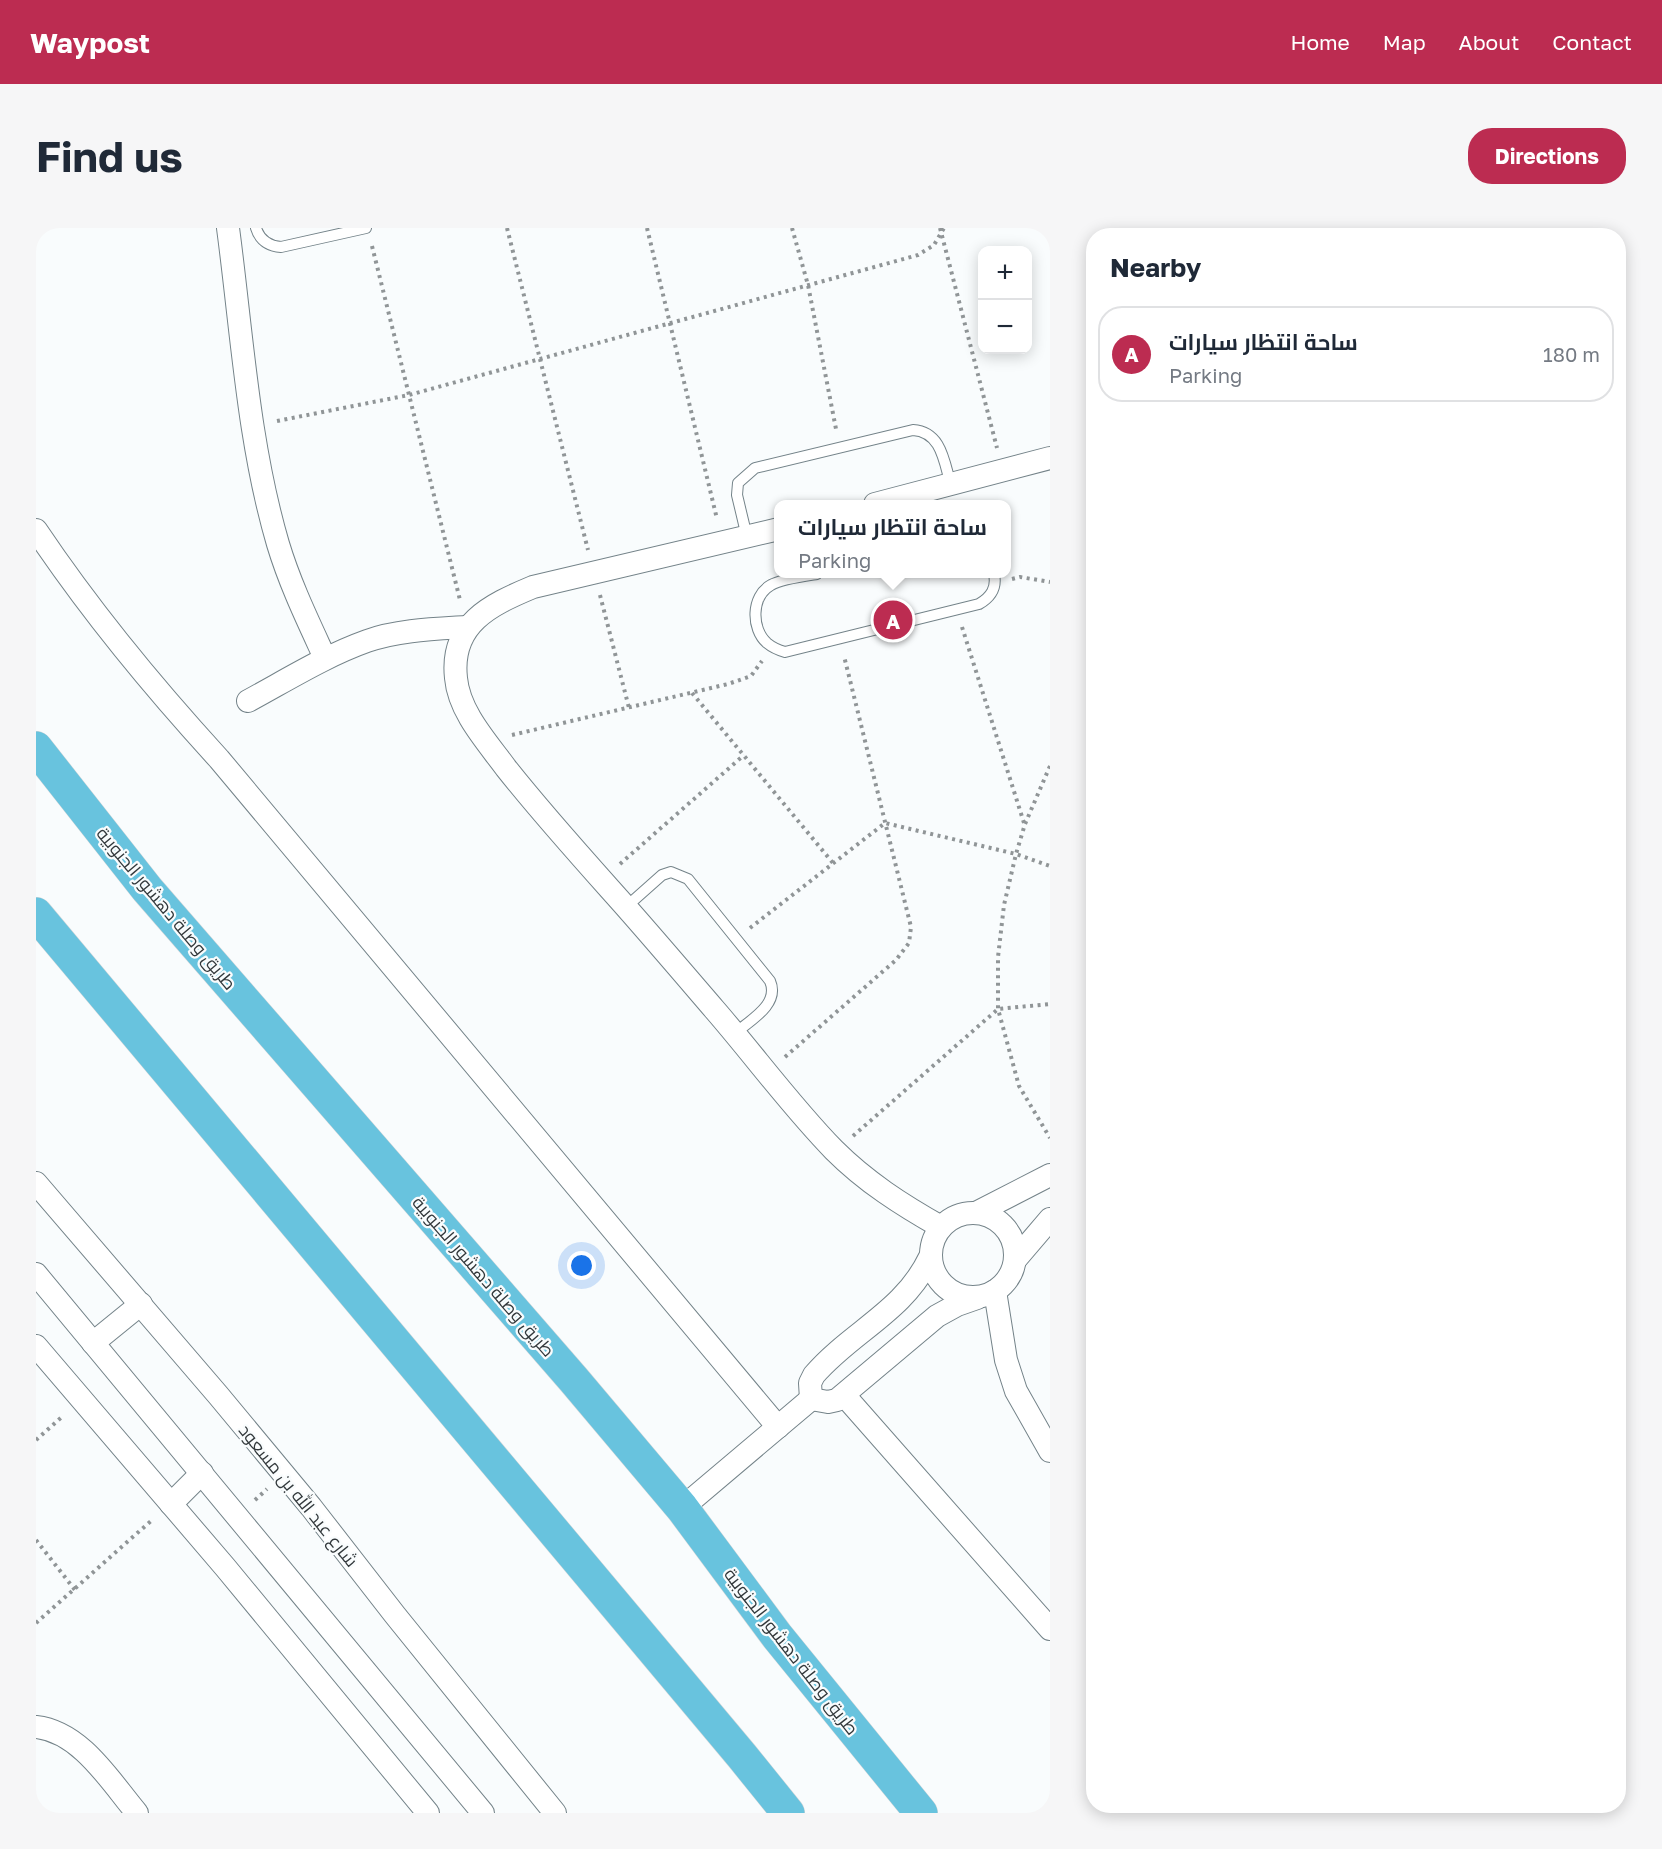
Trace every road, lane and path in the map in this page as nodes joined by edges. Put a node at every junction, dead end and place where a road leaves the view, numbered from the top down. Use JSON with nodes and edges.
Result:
{"nodes":[{"id":1,"x":228,"y":228,"type":"edge"},
{"id":2,"x":256,"y":228,"type":"edge"},
{"id":3,"x":366,"y":228,"type":"edge"},
{"id":4,"x":507,"y":228,"type":"edge"},
{"id":5,"x":647,"y":228,"type":"edge"},
{"id":6,"x":792,"y":228,"type":"edge"},
{"id":7,"x":942,"y":229,"type":"edge"},
{"id":8,"x":370,"y":239,"type":"dead end"},
{"id":9,"x":808,"y":285,"type":"junction"},
{"id":10,"x":670,"y":323,"type":"junction"},
{"id":11,"x":540,"y":358,"type":"junction"},
{"id":12,"x":409,"y":395,"type":"junction"},
{"id":13,"x":253,"y":426,"type":"junction"},
{"id":14,"x":840,"y":447,"type":"junction"},
{"id":15,"x":1050,"y":458,"type":"edge"},
{"id":16,"x":1002,"y":471,"type":"junction"},
{"id":17,"x":951,"y":485,"type":"junction"},
{"id":18,"x":891,"y":500,"type":"edge"},
{"id":19,"x":36,"y":530,"type":"edge"},
{"id":20,"x":774,"y":530,"type":"edge"},
{"id":21,"x":747,"y":537,"type":"junction"},
{"id":22,"x":723,"y":543,"type":"junction"},
{"id":23,"x":594,"y":573,"type":"junction"},
{"id":24,"x":1011,"y":577,"type":"edge"},
{"id":25,"x":797,"y":578,"type":"edge"},
{"id":26,"x":995,"y":578,"type":"edge"},
{"id":27,"x":1050,"y":582,"type":"edge"},
{"id":28,"x":956,"y":609,"type":"junction"},
{"id":29,"x":467,"y":627,"type":"junction"},
{"id":30,"x":839,"y":638,"type":"junction"},
{"id":31,"x":766,"y":642,"type":"junction"},
{"id":32,"x":325,"y":658,"type":"junction"},
{"id":33,"x":692,"y":693,"type":"junction"},
{"id":34,"x":248,"y":701,"type":"dead end"},
{"id":35,"x":630,"y":708,"type":"junction"},
{"id":36,"x":486,"y":742,"type":"junction"},
{"id":37,"x":36,"y":748,"type":"edge"},
{"id":38,"x":744,"y":755,"type":"junction"},
{"id":39,"x":1050,"y":766,"type":"edge"},
{"id":40,"x":885,"y":823,"type":"junction"},
{"id":41,"x":1025,"y":824,"type":"junction"},
{"id":42,"x":1016,"y":854,"type":"junction"},
{"id":43,"x":833,"y":863,"type":"junction"},
{"id":44,"x":1050,"y":866,"type":"edge"},
{"id":45,"x":602,"y":880,"type":"junction"},
{"id":46,"x":626,"y":907,"type":"junction"},
{"id":47,"x":36,"y":914,"type":"edge"},
{"id":48,"x":736,"y":939,"type":"junction"},
{"id":49,"x":1050,"y":1004,"type":"edge"},
{"id":50,"x":998,"y":1009,"type":"junction"},
{"id":51,"x":735,"y":1033,"type":"junction"},
{"id":52,"x":768,"y":1073,"type":"junction"},
{"id":53,"x":1050,"y":1138,"type":"edge"},
{"id":54,"x":835,"y":1151,"type":"junction"},
{"id":55,"x":1050,"y":1175,"type":"edge"},
{"id":56,"x":36,"y":1183,"type":"edge"},
{"id":57,"x":976,"y":1213,"type":"junction"},
{"id":58,"x":1050,"y":1219,"type":"edge"},
{"id":59,"x":941,"y":1227,"type":"junction"},
{"id":60,"x":930,"y":1257,"type":"junction"},
{"id":61,"x":1015,"y":1260,"type":"junction"},
{"id":62,"x":36,"y":1274,"type":"edge"},
{"id":63,"x":986,"y":1294,"type":"junction"},
{"id":64,"x":141,"y":1304,"type":"junction"},
{"id":65,"x":93,"y":1342,"type":"junction"},
{"id":66,"x":36,"y":1346,"type":"edge"},
{"id":67,"x":844,"y":1395,"type":"junction"},
{"id":68,"x":811,"y":1399,"type":"junction"},
{"id":69,"x":82,"y":1400,"type":"junction"},
{"id":70,"x":778,"y":1427,"type":"junction"},
{"id":71,"x":36,"y":1440,"type":"edge"},
{"id":72,"x":1050,"y":1451,"type":"edge"},
{"id":73,"x":202,"y":1473,"type":"junction"},
{"id":74,"x":284,"y":1475,"type":"junction"},
{"id":75,"x":171,"y":1504,"type":"junction"},
{"id":76,"x":682,"y":1508,"type":"junction"},
{"id":77,"x":237,"y":1517,"type":"junction"},
{"id":78,"x":36,"y":1540,"type":"edge"},
{"id":79,"x":75,"y":1590,"type":"junction"},
{"id":80,"x":36,"y":1623,"type":"edge"},
{"id":81,"x":1050,"y":1629,"type":"edge"},
{"id":82,"x":36,"y":1727,"type":"edge"},
{"id":83,"x":137,"y":1813,"type":"edge"},
{"id":84,"x":428,"y":1813,"type":"edge"},
{"id":85,"x":483,"y":1813,"type":"edge"},
{"id":86,"x":555,"y":1813,"type":"edge"},
{"id":87,"x":788,"y":1813,"type":"edge"},
{"id":88,"x":921,"y":1813,"type":"edge"}],
"edges":[{"from":1,"to":13,"type":"street"},
{"from":2,"to":3,"type":"lane"},
{"from":4,"to":11,"type":"path"},
{"from":5,"to":10,"type":"path"},
{"from":6,"to":9,"type":"path"},
{"from":7,"to":9,"type":"path"},
{"from":7,"to":16,"type":"path"},
{"from":8,"to":12,"type":"path"},
{"from":9,"to":10,"type":"path"},
{"from":9,"to":14,"type":"path"},
{"from":10,"to":11,"type":"path"},
{"from":10,"to":22,"type":"path"},
{"from":11,"to":12,"type":"path"},
{"from":11,"to":23,"type":"path"},
{"from":12,"to":13,"type":"path"},
{"from":12,"to":29,"type":"path"},
{"from":13,"to":32,"type":"street"},
{"from":14,"to":17,"type":"lane"},
{"from":14,"to":21,"type":"lane"},
{"from":15,"to":16,"type":"street"},
{"from":16,"to":17,"type":"street"},
{"from":17,"to":18,"type":"street"},
{"from":19,"to":70,"type":"street"},
{"from":20,"to":21,"type":"street"},
{"from":21,"to":22,"type":"street"},
{"from":22,"to":23,"type":"street"},
{"from":23,"to":29,"type":"street"},
{"from":23,"to":35,"type":"path"},
{"from":24,"to":27,"type":"path"},
{"from":25,"to":31,"type":"lane"},
{"from":26,"to":28,"type":"lane"},
{"from":28,"to":30,"type":"lane"},
{"from":28,"to":41,"type":"path"},
{"from":29,"to":32,"type":"street"},
{"from":29,"to":36,"type":"street"},
{"from":30,"to":31,"type":"lane"},
{"from":30,"to":40,"type":"path"},
{"from":31,"to":33,"type":"path"},
{"from":32,"to":34,"type":"street"},
{"from":33,"to":35,"type":"path"},
{"from":33,"to":38,"type":"path"},
{"from":35,"to":36,"type":"path"},
{"from":36,"to":45,"type":"street"},
{"from":37,"to":76,"type":"highway","name":"طريق وصلة دهشور الجنوبية"},
{"from":38,"to":43,"type":"path"},
{"from":38,"to":45,"type":"path"},
{"from":39,"to":41,"type":"path"},
{"from":40,"to":42,"type":"path"},
{"from":40,"to":43,"type":"path"},
{"from":40,"to":52,"type":"path"},
{"from":41,"to":42,"type":"path"},
{"from":42,"to":44,"type":"path"},
{"from":42,"to":50,"type":"path"},
{"from":43,"to":48,"type":"path"},
{"from":45,"to":46,"type":"street"},
{"from":46,"to":48,"type":"lane"},
{"from":46,"to":51,"type":"street"},
{"from":47,"to":87,"type":"highway"},
{"from":48,"to":51,"type":"lane"},
{"from":49,"to":50,"type":"path"},
{"from":50,"to":53,"type":"path"},
{"from":50,"to":54,"type":"path"},
{"from":51,"to":52,"type":"street"},
{"from":52,"to":54,"type":"street"},
{"from":54,"to":59,"type":"street"},
{"from":55,"to":57,"type":"street"},
{"from":56,"to":64,"type":"street","name":"شارع عبد الله بن مسعود"},
{"from":57,"to":59,"type":"street"},
{"from":57,"to":61,"type":"street"},
{"from":58,"to":61,"type":"street"},
{"from":59,"to":60,"type":"street"},
{"from":60,"to":63,"type":"street"},
{"from":60,"to":68,"type":"street"},
{"from":61,"to":63,"type":"street"},
{"from":62,"to":65,"type":"street"},
{"from":63,"to":67,"type":"street"},
{"from":63,"to":72,"type":"street"},
{"from":64,"to":65,"type":"street"},
{"from":64,"to":74,"type":"street","name":"شارع عبد الله بن مسعود"},
{"from":65,"to":73,"type":"street"},
{"from":66,"to":69,"type":"street"},
{"from":67,"to":68,"type":"street"},
{"from":67,"to":81,"type":"street"},
{"from":68,"to":70,"type":"street"},
{"from":69,"to":71,"type":"path"},
{"from":69,"to":75,"type":"street"},
{"from":70,"to":76,"type":"street"},
{"from":73,"to":75,"type":"street"},
{"from":73,"to":77,"type":"street"},
{"from":74,"to":77,"type":"path"},
{"from":74,"to":86,"type":"street","name":"شارع عبد الله بن مسعود"},
{"from":75,"to":79,"type":"path"},
{"from":75,"to":84,"type":"street"},
{"from":76,"to":88,"type":"highway","name":"طريق وصلة دهشور الجنوبية"},
{"from":77,"to":85,"type":"street"},
{"from":78,"to":79,"type":"path"},
{"from":79,"to":80,"type":"path"},
{"from":82,"to":83,"type":"street"}]}
